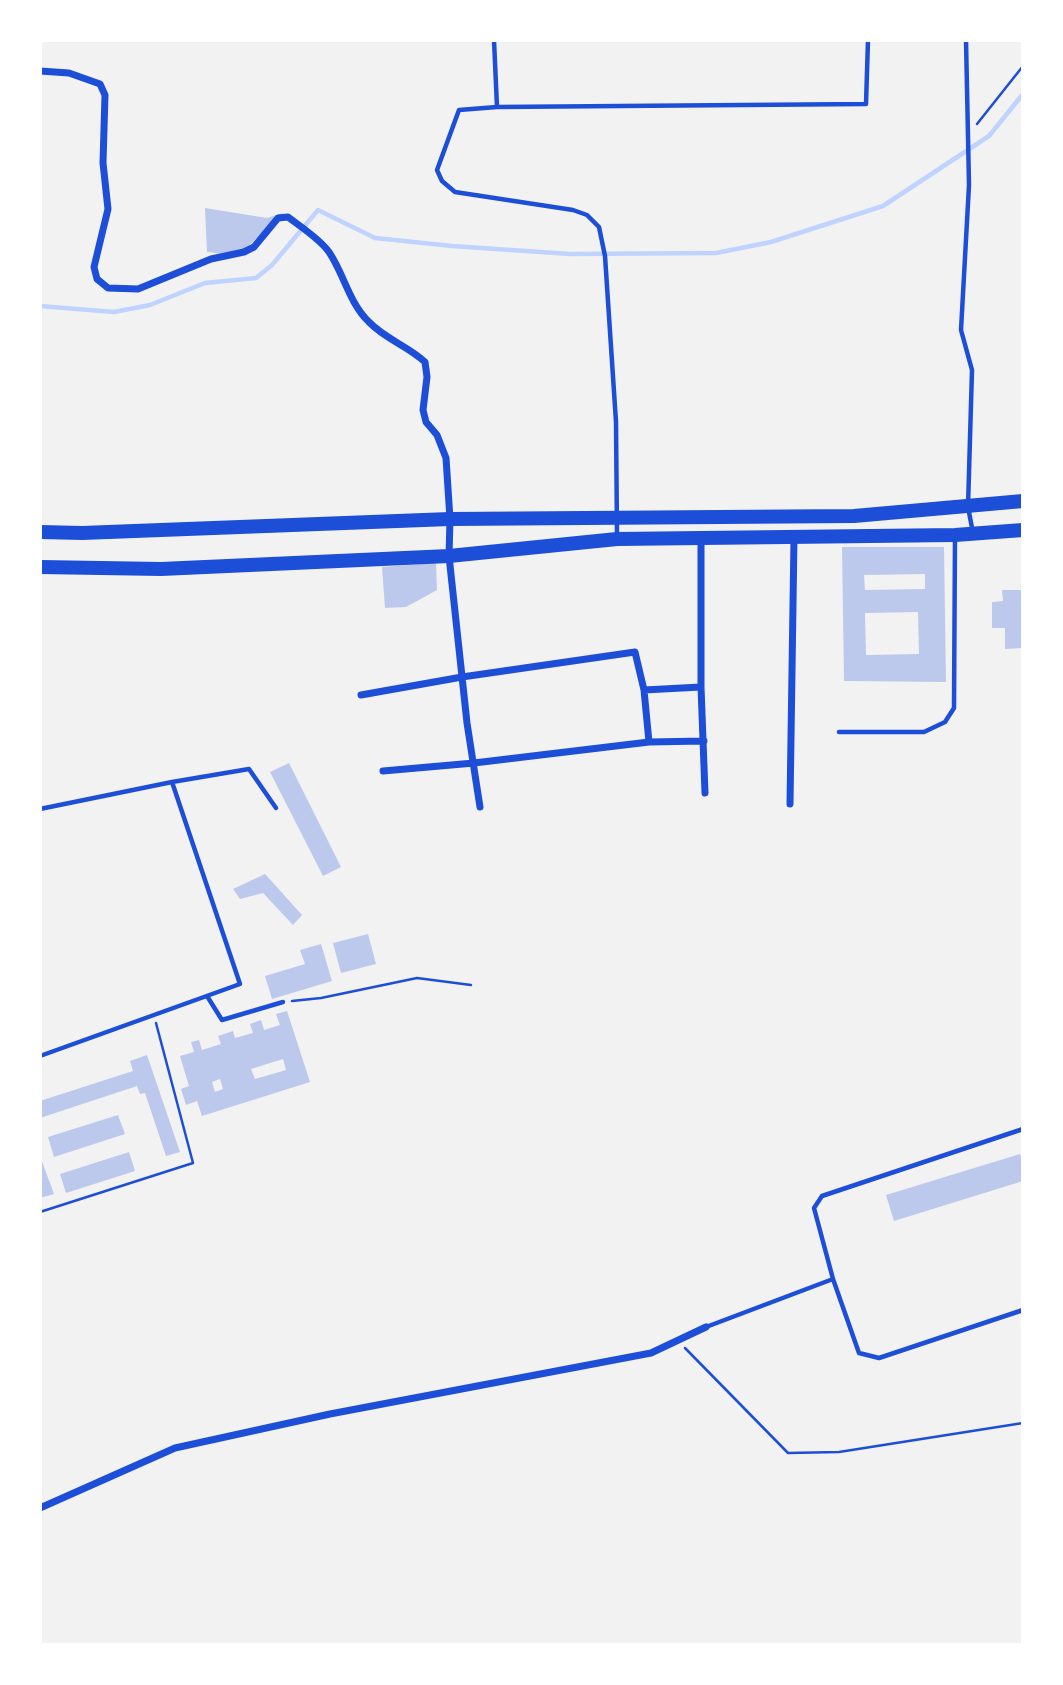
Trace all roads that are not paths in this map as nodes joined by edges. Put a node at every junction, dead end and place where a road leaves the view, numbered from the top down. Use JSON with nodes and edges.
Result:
{"nodes":[{"id":1,"x":494,"y":40,"type":"edge"},
{"id":2,"x":868,"y":40,"type":"edge"},
{"id":3,"x":966,"y":40,"type":"edge"},
{"id":4,"x":40,"y":71,"type":"edge"},
{"id":5,"x":497,"y":107,"type":"junction"},
{"id":6,"x":1023,"y":501,"type":"edge"},
{"id":7,"x":968,"y":507,"type":"junction"},
{"id":8,"x":618,"y":517,"type":"junction"},
{"id":9,"x":450,"y":519,"type":"junction"},
{"id":10,"x":1023,"y":530,"type":"edge"},
{"id":11,"x":40,"y":532,"type":"edge"},
{"id":12,"x":973,"y":534,"type":"junction"},
{"id":13,"x":955,"y":536,"type":"junction"},
{"id":14,"x":794,"y":537,"type":"junction"},
{"id":15,"x":701,"y":538,"type":"junction"},
{"id":16,"x":617,"y":539,"type":"junction"},
{"id":17,"x":449,"y":556,"type":"junction"},
{"id":18,"x":40,"y":566,"type":"edge"},
{"id":19,"x":462,"y":677,"type":"junction"},
{"id":20,"x":701,"y":687,"type":"junction"},
{"id":21,"x":644,"y":690,"type":"junction"},
{"id":22,"x":361,"y":695,"type":"dead end"},
{"id":23,"x":839,"y":732,"type":"dead end"},
{"id":24,"x":649,"y":741,"type":"junction"},
{"id":25,"x":704,"y":741,"type":"junction"},
{"id":26,"x":474,"y":763,"type":"junction"},
{"id":27,"x":383,"y":771,"type":"dead end"},
{"id":28,"x":172,"y":782,"type":"junction"},
{"id":29,"x":705,"y":793,"type":"dead end"},
{"id":30,"x":790,"y":804,"type":"dead end"},
{"id":31,"x":480,"y":807,"type":"dead end"},
{"id":32,"x":276,"y":808,"type":"dead end"},
{"id":33,"x":40,"y":809,"type":"edge"},
{"id":34,"x":207,"y":996,"type":"junction"},
{"id":35,"x":283,"y":1002,"type":"road end"},
{"id":36,"x":40,"y":1056,"type":"edge"},
{"id":37,"x":1023,"y":1129,"type":"edge"},
{"id":38,"x":833,"y":1279,"type":"junction"},
{"id":39,"x":1023,"y":1310,"type":"edge"},
{"id":40,"x":706,"y":1327,"type":"joint"},
{"id":41,"x":40,"y":1508,"type":"edge"}],
"edges":[{"from":1,"to":5,"type":"lane"},
{"from":2,"to":5,"type":"lane"},
{"from":3,"to":7,"type":"lane"},
{"from":4,"to":9,"type":"street"},
{"from":5,"to":8,"type":"lane"},
{"from":6,"to":7,"type":"main road"},
{"from":7,"to":8,"type":"main road"},
{"from":7,"to":12,"type":"lane"},
{"from":8,"to":9,"type":"main road"},
{"from":8,"to":16,"type":"lane"},
{"from":9,"to":11,"type":"main road"},
{"from":9,"to":17,"type":"street"},
{"from":10,"to":12,"type":"main road"},
{"from":12,"to":13,"type":"main road"},
{"from":13,"to":14,"type":"main road"},
{"from":13,"to":23,"type":"lane"},
{"from":14,"to":15,"type":"main road"},
{"from":14,"to":30,"type":"street"},
{"from":15,"to":16,"type":"main road"},
{"from":15,"to":20,"type":"street"},
{"from":16,"to":17,"type":"main road"},
{"from":17,"to":18,"type":"main road"},
{"from":17,"to":19,"type":"street"},
{"from":19,"to":21,"type":"street"},
{"from":19,"to":22,"type":"street"},
{"from":19,"to":26,"type":"street"},
{"from":20,"to":21,"type":"street"},
{"from":20,"to":25,"type":"street"},
{"from":21,"to":24,"type":"street"},
{"from":24,"to":25,"type":"street"},
{"from":24,"to":26,"type":"street"},
{"from":25,"to":29,"type":"street"},
{"from":26,"to":27,"type":"street"},
{"from":26,"to":31,"type":"street"},
{"from":28,"to":32,"type":"lane"},
{"from":28,"to":33,"type":"lane"},
{"from":28,"to":34,"type":"lane"},
{"from":34,"to":35,"type":"lane"},
{"from":34,"to":36,"type":"lane"},
{"from":37,"to":38,"type":"lane"},
{"from":38,"to":39,"type":"lane"},
{"from":38,"to":40,"type":"lane"},
{"from":40,"to":41,"type":"street"}]}
